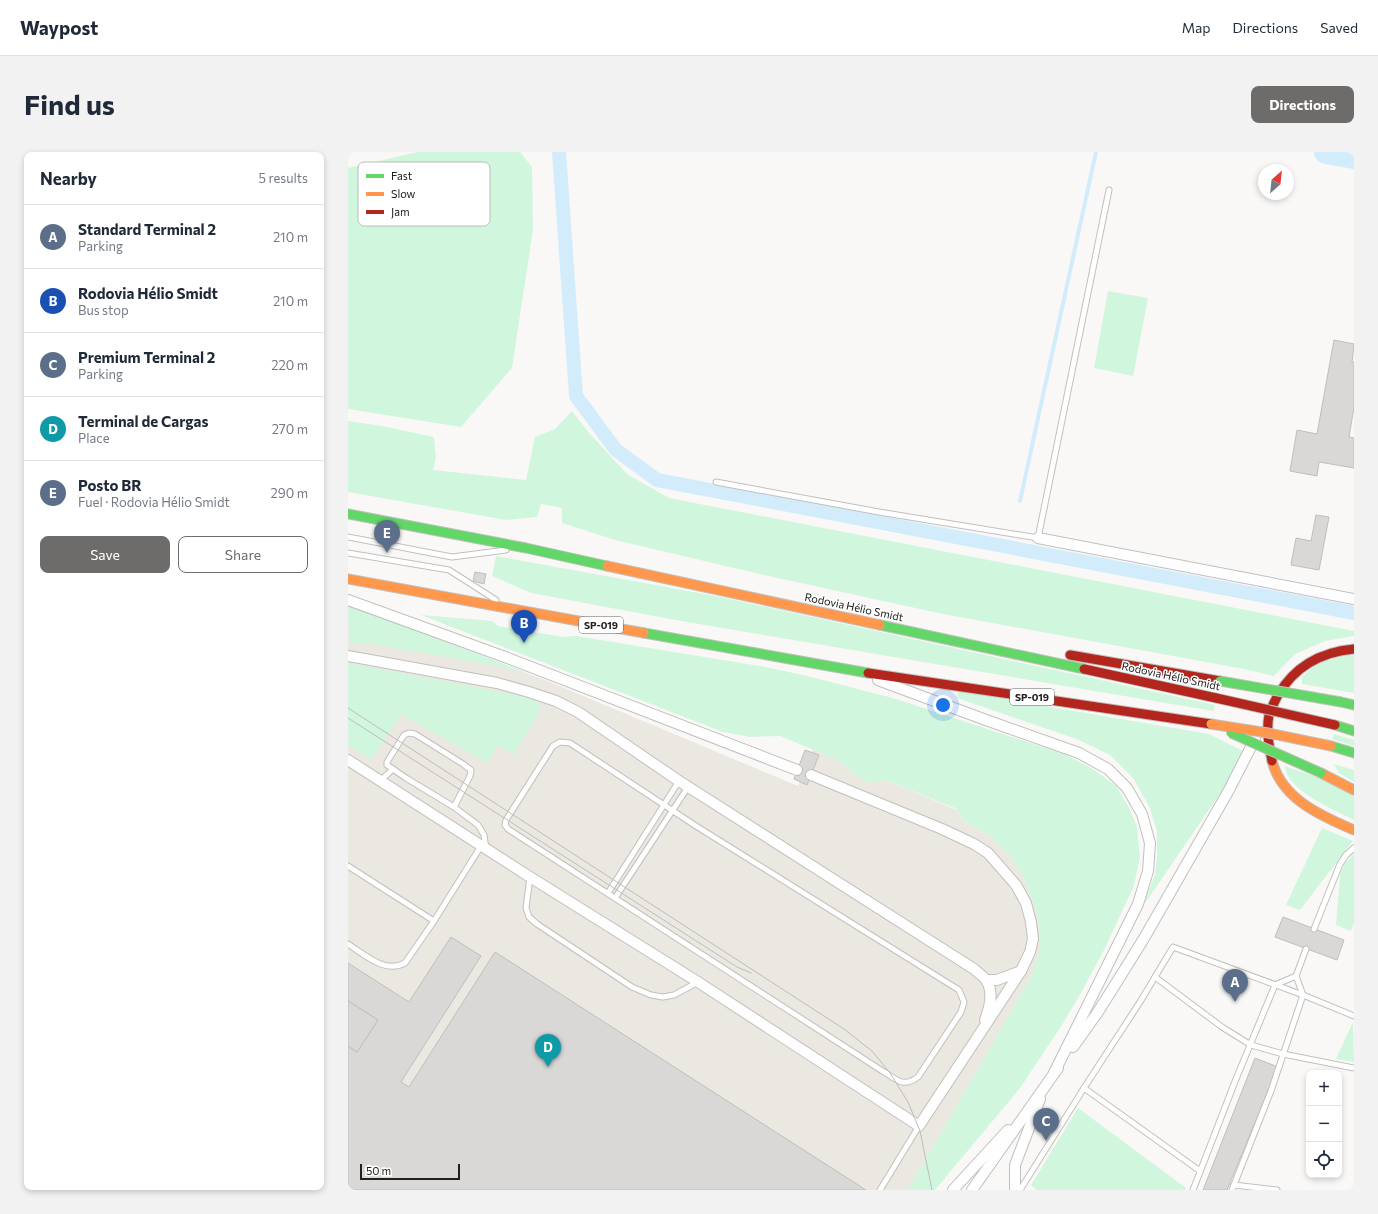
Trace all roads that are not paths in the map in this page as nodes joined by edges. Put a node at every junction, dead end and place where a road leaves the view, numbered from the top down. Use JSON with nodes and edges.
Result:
{"nodes":[{"id":1,"x":1109,"y":190,"type":"dead end"},
{"id":2,"x":716,"y":482,"type":"dead end"},
{"id":3,"x":348,"y":514,"type":"edge"},
{"id":4,"x":348,"y":537,"type":"edge"},
{"id":5,"x":1038,"y":538,"type":"junction"},
{"id":6,"x":526,"y":548,"type":"junction"},
{"id":7,"x":348,"y":553,"type":"edge"},
{"id":8,"x":348,"y":579,"type":"edge"},
{"id":9,"x":1354,"y":599,"type":"edge"},
{"id":10,"x":348,"y":600,"type":"edge"},
{"id":11,"x":509,"y":608,"type":"junction"},
{"id":12,"x":977,"y":646,"type":"junction"},
{"id":13,"x":1354,"y":649,"type":"edge"},
{"id":14,"x":1046,"y":651,"type":"dead end"},
{"id":15,"x":1061,"y":654,"type":"dead end"},
{"id":16,"x":348,"y":656,"type":"edge"},
{"id":17,"x":853,"y":671,"type":"junction"},
{"id":18,"x":1354,"y":705,"type":"edge"},
{"id":19,"x":1269,"y":713,"type":"junction"},
{"id":20,"x":1211,"y":724,"type":"junction"},
{"id":21,"x":1354,"y":731,"type":"edge"},
{"id":22,"x":1354,"y":753,"type":"edge"},
{"id":23,"x":348,"y":760,"type":"edge"},
{"id":24,"x":393,"y":769,"type":"junction"},
{"id":25,"x":797,"y":770,"type":"dead end"},
{"id":26,"x":811,"y":775,"type":"dead end"},
{"id":27,"x":380,"y":781,"type":"junction"},
{"id":28,"x":684,"y":784,"type":"junction"},
{"id":29,"x":1354,"y":790,"type":"edge"},
{"id":30,"x":664,"y":805,"type":"junction"},
{"id":31,"x":454,"y":807,"type":"junction"},
{"id":32,"x":672,"y":811,"type":"junction"},
{"id":33,"x":1354,"y":830,"type":"edge"},
{"id":34,"x":483,"y":847,"type":"junction"},
{"id":35,"x":1354,"y":848,"type":"edge"},
{"id":36,"x":348,"y":866,"type":"edge"},
{"id":37,"x":530,"y":877,"type":"junction"},
{"id":38,"x":608,"y":893,"type":"junction"},
{"id":39,"x":615,"y":898,"type":"junction"},
{"id":40,"x":434,"y":921,"type":"junction"},
{"id":41,"x":1314,"y":928,"type":"dead end"},
{"id":42,"x":348,"y":944,"type":"edge"},
{"id":43,"x":1306,"y":949,"type":"dead end"},
{"id":44,"x":1021,"y":971,"type":"junction"},
{"id":45,"x":1296,"y":976,"type":"junction"},
{"id":46,"x":1155,"y":977,"type":"junction"},
{"id":47,"x":986,"y":980,"type":"junction"},
{"id":48,"x":698,"y":982,"type":"junction"},
{"id":49,"x":1275,"y":985,"type":"junction"},
{"id":50,"x":1303,"y":995,"type":"junction"},
{"id":51,"x":1354,"y":1016,"type":"edge"},
{"id":52,"x":982,"y":1029,"type":"junction"},
{"id":53,"x":1251,"y":1045,"type":"junction"},
{"id":54,"x":1283,"y":1054,"type":"junction"},
{"id":55,"x":1354,"y":1068,"type":"edge"},
{"id":56,"x":1054,"y":1073,"type":"junction"},
{"id":57,"x":1046,"y":1084,"type":"junction"},
{"id":58,"x":1084,"y":1088,"type":"junction"},
{"id":59,"x":1036,"y":1099,"type":"junction"},
{"id":60,"x":919,"y":1126,"type":"junction"},
{"id":61,"x":1200,"y":1171,"type":"junction"},
{"id":62,"x":1233,"y":1188,"type":"edge"},
{"id":63,"x":880,"y":1190,"type":"edge"},
{"id":64,"x":952,"y":1190,"type":"edge"},
{"id":65,"x":972,"y":1190,"type":"edge"},
{"id":66,"x":1015,"y":1190,"type":"edge"},
{"id":67,"x":1020,"y":1190,"type":"edge"},
{"id":68,"x":1193,"y":1190,"type":"edge"},
{"id":69,"x":1277,"y":1190,"type":"edge"}],
"edges":[{"from":1,"to":5,"type":"lane"},
{"from":2,"to":5,"type":"lane"},
{"from":3,"to":6,"type":"main road","name":"Rodovia Hélio Smidt"},
{"from":4,"to":6,"type":"lane"},
{"from":5,"to":9,"type":"street"},
{"from":6,"to":12,"type":"main road","name":"Rodovia Hélio Smidt"},
{"from":7,"to":11,"type":"lane"},
{"from":8,"to":11,"type":"main road","number":"SP-019"},
{"from":10,"to":25,"type":"street"},
{"from":11,"to":17,"type":"main road","number":"SP-019"},
{"from":12,"to":14,"type":"main road"},
{"from":12,"to":21,"type":"main road","name":"Rodovia Hélio Smidt","bridge":true},
{"from":13,"to":19,"type":"main road"},
{"from":15,"to":18,"type":"main road","bridge":true},
{"from":16,"to":28,"type":"street"},
{"from":17,"to":20,"type":"main road","number":"SP-019"},
{"from":17,"to":56,"type":"street"},
{"from":19,"to":33,"type":"main road"},
{"from":19,"to":56,"type":"street"},
{"from":20,"to":22,"type":"main road","number":"SP-019","bridge":true},
{"from":20,"to":29,"type":"main road","bridge":true},
{"from":23,"to":27,"type":"street"},
{"from":24,"to":27,"type":"lane"},
{"from":24,"to":31,"type":"lane"},
{"from":24,"to":31,"type":"lane"},
{"from":26,"to":44,"type":"street"},
{"from":27,"to":34,"type":"street"},
{"from":28,"to":30,"type":"lane"},
{"from":28,"to":32,"type":"lane"},
{"from":28,"to":47,"type":"street"},
{"from":30,"to":32,"type":"lane"},
{"from":30,"to":38,"type":"lane"},
{"from":30,"to":38,"type":"lane"},
{"from":31,"to":34,"type":"lane"},
{"from":32,"to":39,"type":"lane"},
{"from":32,"to":39,"type":"lane"},
{"from":34,"to":37,"type":"street"},
{"from":34,"to":40,"type":"lane"},
{"from":35,"to":41,"type":"lane"},
{"from":36,"to":40,"type":"lane"},
{"from":37,"to":48,"type":"street"},
{"from":37,"to":48,"type":"lane"},
{"from":38,"to":39,"type":"lane"},
{"from":40,"to":42,"type":"lane"},
{"from":43,"to":45,"type":"lane"},
{"from":44,"to":47,"type":"street"},
{"from":44,"to":52,"type":"street"},
{"from":45,"to":49,"type":"lane"},
{"from":45,"to":50,"type":"lane"},
{"from":46,"to":49,"type":"lane"},
{"from":46,"to":53,"type":"lane"},
{"from":46,"to":58,"type":"lane"},
{"from":47,"to":52,"type":"street"},
{"from":48,"to":60,"type":"street"},
{"from":49,"to":50,"type":"lane"},
{"from":49,"to":53,"type":"lane"},
{"from":50,"to":51,"type":"lane"},
{"from":50,"to":54,"type":"lane"},
{"from":52,"to":60,"type":"street"},
{"from":53,"to":54,"type":"lane"},
{"from":53,"to":61,"type":"lane"},
{"from":54,"to":55,"type":"lane"},
{"from":54,"to":62,"type":"lane"},
{"from":56,"to":57,"type":"street"},
{"from":57,"to":59,"type":"street"},
{"from":57,"to":66,"type":"street"},
{"from":58,"to":61,"type":"lane"},
{"from":58,"to":67,"type":"lane"},
{"from":59,"to":64,"type":"street"},
{"from":59,"to":65,"type":"street"},
{"from":60,"to":63,"type":"lane"},
{"from":61,"to":68,"type":"lane"},
{"from":62,"to":69,"type":"lane"}]}
